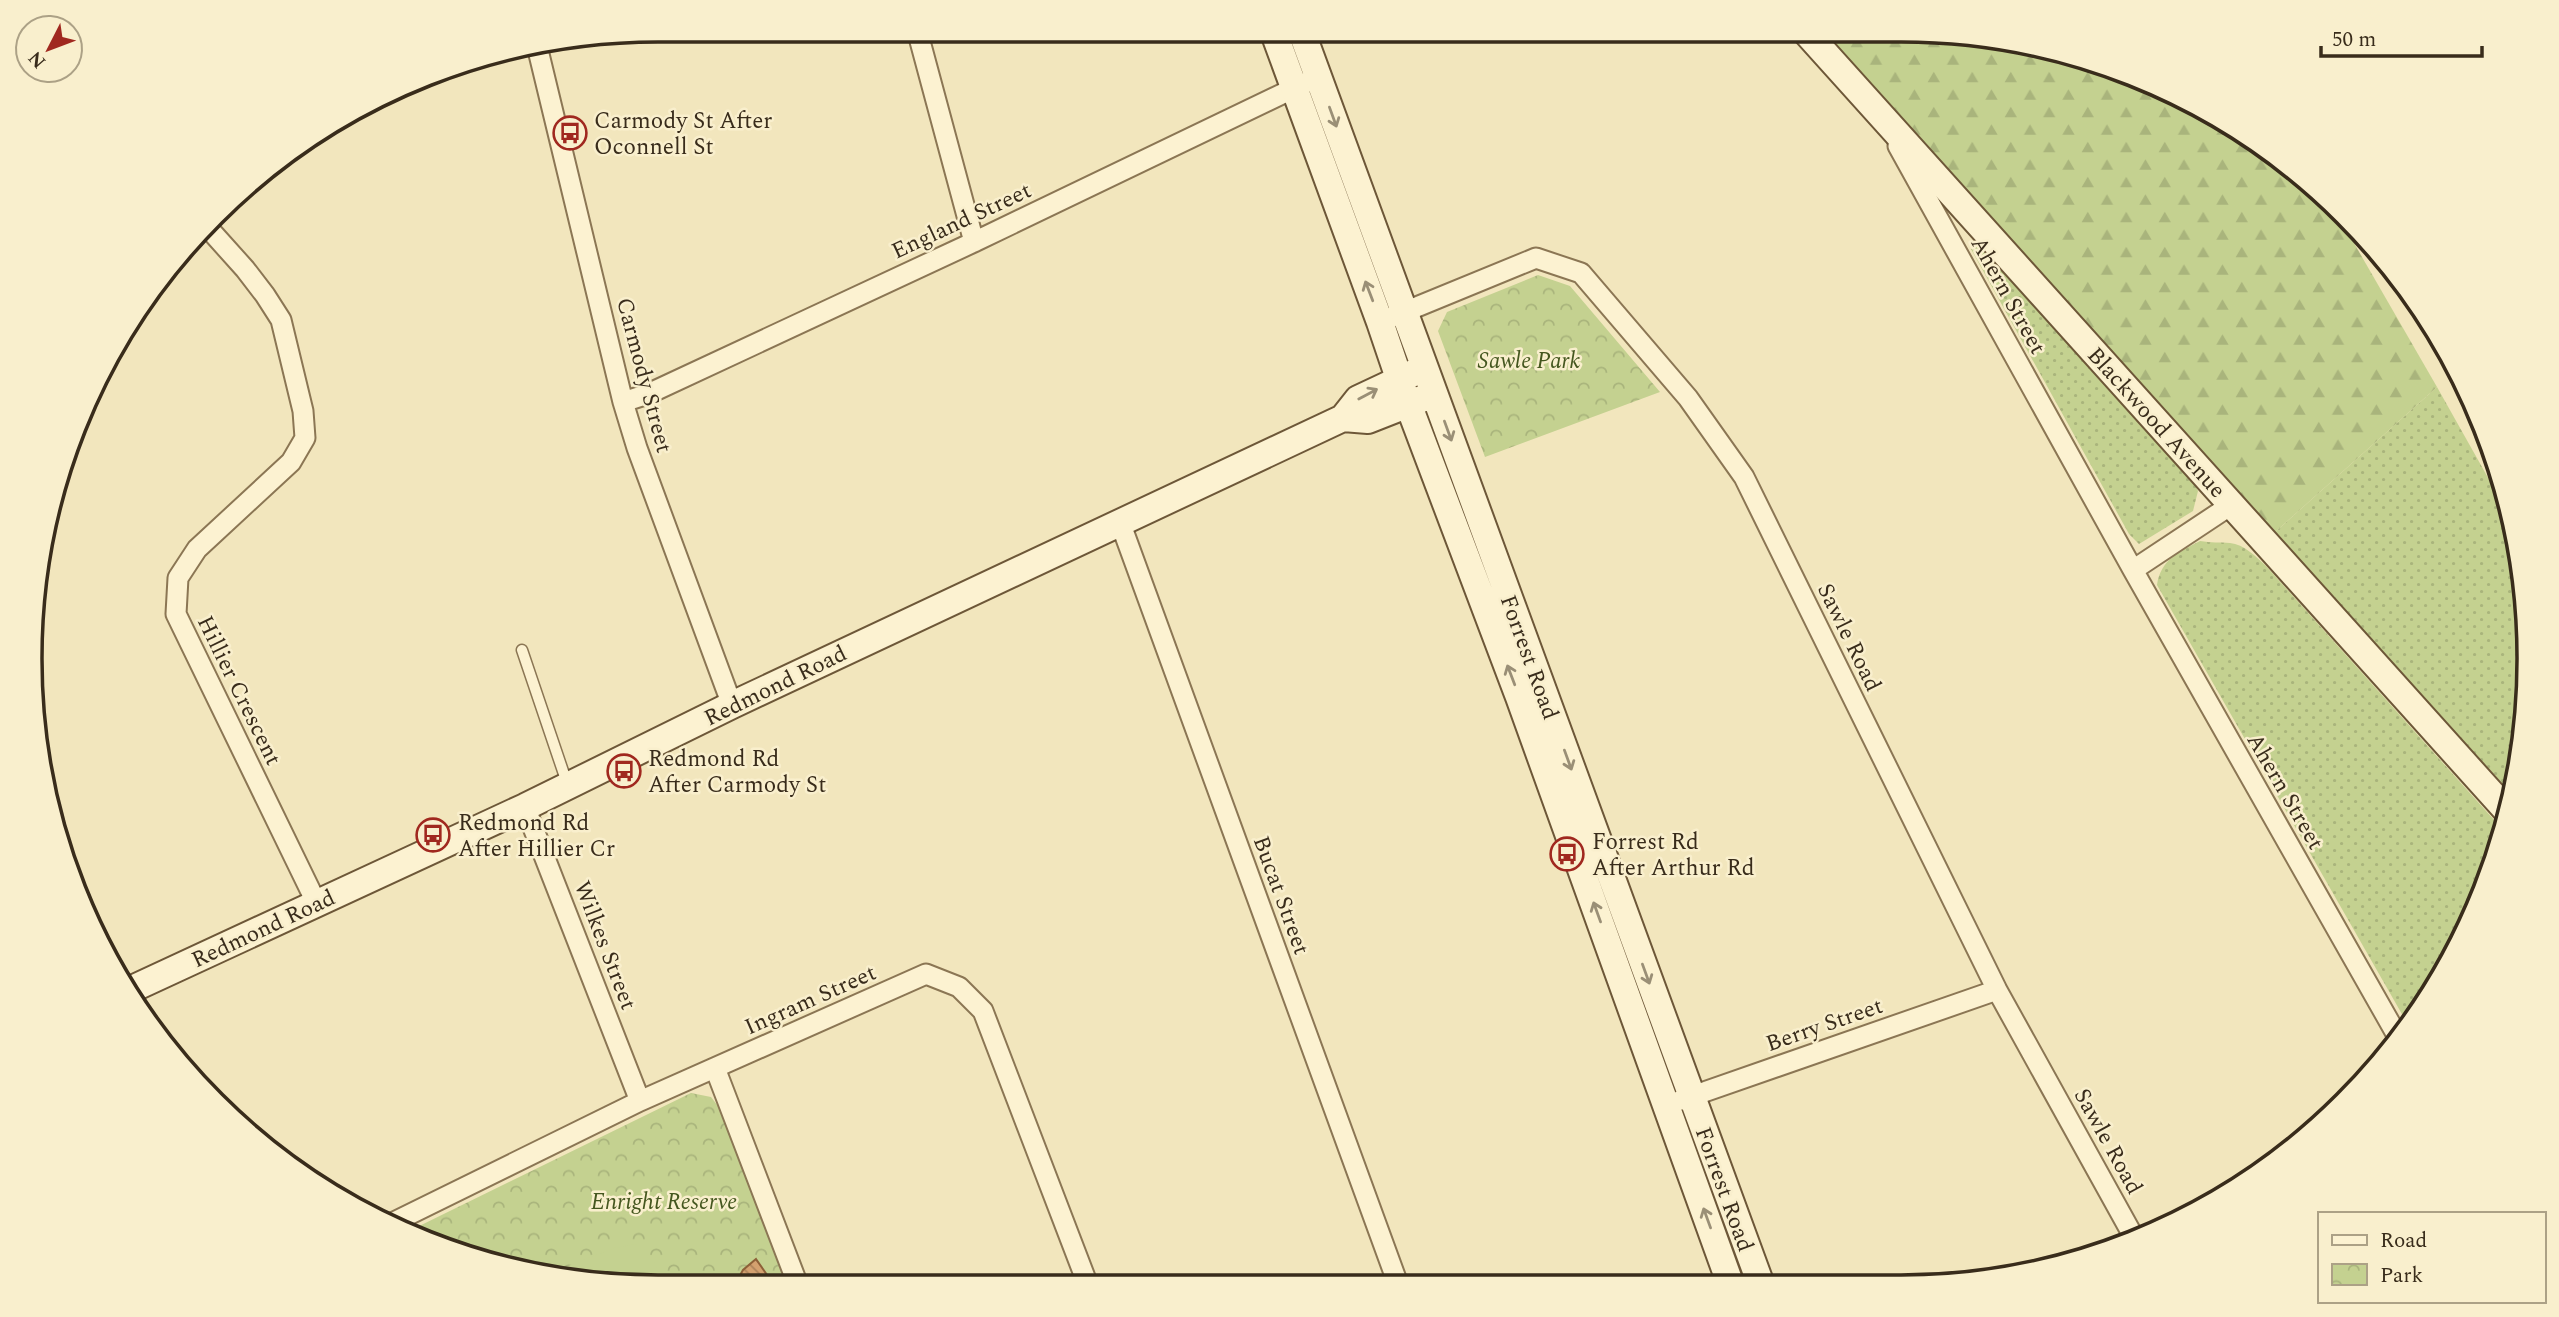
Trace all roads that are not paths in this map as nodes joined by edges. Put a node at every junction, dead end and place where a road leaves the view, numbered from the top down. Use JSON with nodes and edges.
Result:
{"nodes":[{"id":1,"x":920,"y":42,"type":"edge"},
{"id":2,"x":1281,"y":42,"type":"edge"},
{"id":3,"x":1302,"y":42,"type":"edge"},
{"id":4,"x":1815,"y":42,"type":"edge"},
{"id":5,"x":539,"y":54,"type":"edge"},
{"id":6,"x":1306,"y":82,"type":"junction"},
{"id":7,"x":1882,"y":117,"type":"junction"},
{"id":8,"x":213,"y":234,"type":"edge"},
{"id":9,"x":974,"y":242,"type":"junction"},
{"id":10,"x":1392,"y":317,"type":"junction"},
{"id":11,"x":1424,"y":368,"type":"junction"},
{"id":12,"x":1399,"y":378,"type":"junction"},
{"id":13,"x":1434,"y":394,"type":"junction"},
{"id":14,"x":623,"y":402,"type":"junction"},
{"id":15,"x":1408,"y":404,"type":"junction"},
{"id":16,"x":1343,"y":418,"type":"junction"},
{"id":17,"x":2231,"y":505,"type":"junction"},
{"id":18,"x":1120,"y":522,"type":"junction"},
{"id":19,"x":2133,"y":570,"type":"junction"},
{"id":20,"x":522,"y":650,"type":"dead end"},
{"id":21,"x":732,"y":705,"type":"junction"},
{"id":22,"x":568,"y":786,"type":"junction"},
{"id":23,"x":2500,"y":803,"type":"edge"},
{"id":24,"x":525,"y":807,"type":"junction"},
{"id":25,"x":316,"y":902,"type":"junction"},
{"id":26,"x":137,"y":987,"type":"edge"},
{"id":27,"x":1997,"y":990,"type":"junction"},
{"id":28,"x":2393,"y":1029,"type":"edge"},
{"id":29,"x":715,"y":1068,"type":"junction"},
{"id":30,"x":1679,"y":1100,"type":"junction"},
{"id":31,"x":640,"y":1101,"type":"junction"},
{"id":32,"x":402,"y":1218,"type":"edge"},
{"id":33,"x":2130,"y":1230,"type":"edge"},
{"id":34,"x":794,"y":1275,"type":"edge"},
{"id":35,"x":1085,"y":1275,"type":"edge"},
{"id":36,"x":1395,"y":1275,"type":"edge"},
{"id":37,"x":1728,"y":1275,"type":"edge"},
{"id":38,"x":1757,"y":1275,"type":"edge"}],
"edges":[{"from":1,"to":9,"type":"street"},
{"from":2,"to":6,"type":"street","name":"Forrest Road"},
{"from":3,"to":6,"type":"street","name":"Forrest Road"},
{"from":4,"to":7,"type":"street","name":"Blackwood Avenue"},
{"from":5,"to":14,"type":"street","name":"Carmody Street"},
{"from":6,"to":9,"type":"street","name":"England Street"},
{"from":6,"to":10,"type":"street","name":"Forrest Road"},
{"from":7,"to":17,"type":"street","name":"Blackwood Avenue"},
{"from":7,"to":19,"type":"street","name":"Ahern Street"},
{"from":8,"to":25,"type":"street","name":"Hillier Crescent"},
{"from":9,"to":14,"type":"street","name":"England Street"},
{"from":10,"to":11,"type":"street","name":"Forrest Road"},
{"from":10,"to":12,"type":"street","name":"Forrest Road"},
{"from":10,"to":27,"type":"street","name":"Sawle Road"},
{"from":11,"to":12,"type":"street","name":"Redmond Road"},
{"from":11,"to":13,"type":"street","name":"Forrest Road"},
{"from":12,"to":15,"type":"street","name":"Forrest Road"},
{"from":16,"to":12,"type":"street","name":"Redmond Road","one_way":true},
{"from":13,"to":15,"type":"street","name":"Redmond Road"},
{"from":13,"to":30,"type":"street","name":"Forrest Road","one_way":true},
{"from":14,"to":21,"type":"street","name":"Carmody Street"},
{"from":15,"to":16,"type":"street","name":"Redmond Road"},
{"from":30,"to":15,"type":"street","name":"Forrest Road","one_way":true},
{"from":16,"to":18,"type":"street","name":"Redmond Road"},
{"from":17,"to":19,"type":"street"},
{"from":17,"to":23,"type":"street","name":"Blackwood Avenue"},
{"from":18,"to":21,"type":"street","name":"Redmond Road"},
{"from":18,"to":36,"type":"street","name":"Bucat Street"},
{"from":19,"to":28,"type":"street","name":"Ahern Street"},
{"from":20,"to":22,"type":"lane"},
{"from":21,"to":22,"type":"street","name":"Redmond Road"},
{"from":22,"to":24,"type":"street","name":"Redmond Road"},
{"from":24,"to":25,"type":"street","name":"Redmond Road"},
{"from":24,"to":31,"type":"street","name":"Wilkes Street"},
{"from":25,"to":26,"type":"street","name":"Redmond Road"},
{"from":27,"to":30,"type":"street","name":"Berry Street"},
{"from":27,"to":33,"type":"street","name":"Sawle Road"},
{"from":29,"to":31,"type":"street","name":"Ingram Street"},
{"from":29,"to":34,"type":"street"},
{"from":29,"to":35,"type":"street","name":"Ingram Street"},
{"from":37,"to":30,"type":"street","name":"Forrest Road","one_way":true},
{"from":30,"to":38,"type":"street","name":"Forrest Road"},
{"from":31,"to":32,"type":"street","name":"Ingram Street"}]}
